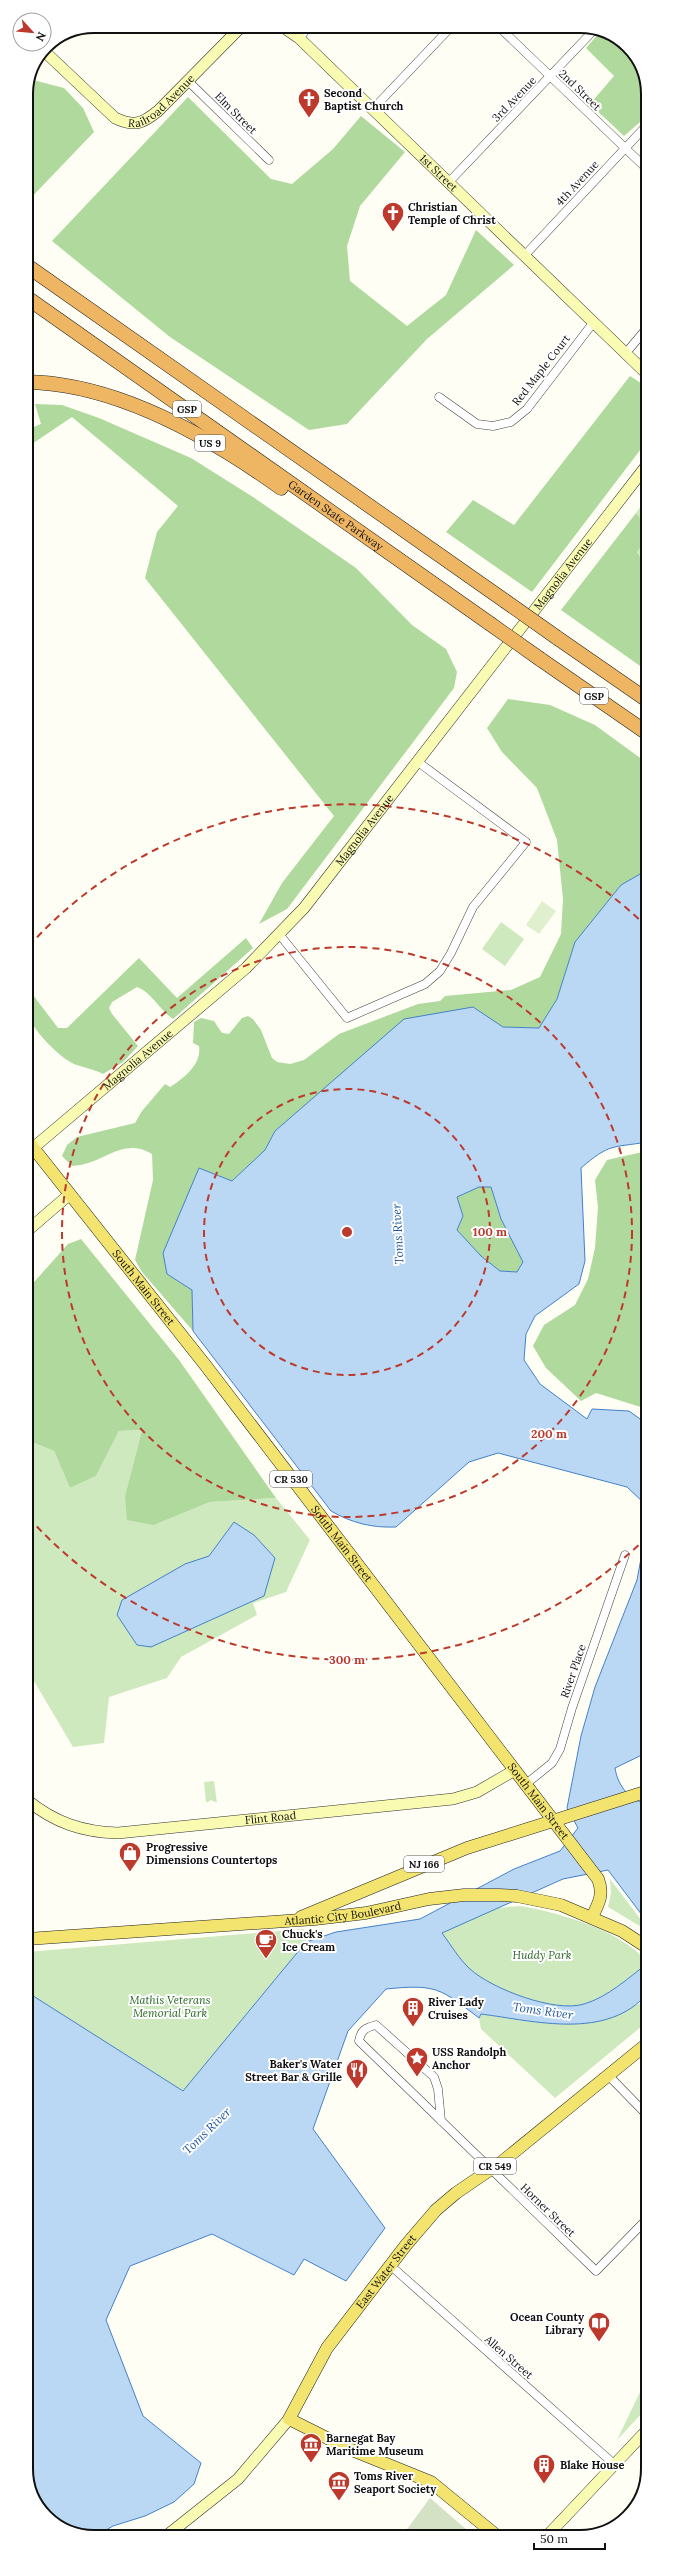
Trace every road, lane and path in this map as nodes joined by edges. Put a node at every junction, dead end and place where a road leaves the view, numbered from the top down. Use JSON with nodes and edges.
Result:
{"nodes":[{"id":1,"x":236,"y":33,"type":"edge"},
{"id":2,"x":292,"y":33,"type":"edge"},
{"id":3,"x":303,"y":33,"type":"edge"},
{"id":4,"x":445,"y":33,"type":"edge"},
{"id":5,"x":505,"y":33,"type":"edge"},
{"id":6,"x":591,"y":34,"type":"edge"},
{"id":7,"x":299,"y":38,"type":"junction"},
{"id":8,"x":48,"y":55,"type":"edge"},
{"id":9,"x":551,"y":77,"type":"junction"},
{"id":10,"x":188,"y":80,"type":"junction"},
{"id":11,"x":372,"y":110,"type":"junction"},
{"id":12,"x":641,"y":131,"type":"edge"},
{"id":13,"x":625,"y":148,"type":"junction"},
{"id":14,"x":269,"y":160,"type":"dead end"},
{"id":15,"x":641,"y":163,"type":"edge"},
{"id":16,"x":448,"y":183,"type":"junction"},
{"id":17,"x":524,"y":256,"type":"junction"},
{"id":18,"x":33,"y":270,"type":"edge"},
{"id":19,"x":33,"y":302,"type":"edge"},
{"id":20,"x":592,"y":323,"type":"junction"},
{"id":21,"x":641,"y":335,"type":"edge"},
{"id":22,"x":625,"y":354,"type":"junction"},
{"id":23,"x":641,"y":369,"type":"edge"},
{"id":24,"x":33,"y":383,"type":"edge"},
{"id":25,"x":439,"y":397,"type":"dead end"},
{"id":26,"x":641,"y":473,"type":"edge"},
{"id":27,"x":346,"y":523,"type":"junction"},
{"id":28,"x":641,"y":696,"type":"edge"},
{"id":29,"x":641,"y":729,"type":"edge"},
{"id":30,"x":418,"y":762,"type":"junction"},
{"id":31,"x":279,"y":934,"type":"junction"},
{"id":32,"x":33,"y":1142,"type":"edge"},
{"id":33,"x":33,"y":1148,"type":"edge"},
{"id":34,"x":70,"y":1194,"type":"junction"},
{"id":35,"x":33,"y":1226,"type":"edge"},
{"id":36,"x":625,"y":1554,"type":"dead end"},
{"id":37,"x":515,"y":1770,"type":"junction"},
{"id":38,"x":526,"y":1784,"type":"junction"},
{"id":39,"x":641,"y":1793,"type":"edge"},
{"id":40,"x":33,"y":1804,"type":"edge"},
{"id":41,"x":552,"y":1819,"type":"junction"},
{"id":42,"x":592,"y":1917,"type":"junction"},
{"id":43,"x":298,"y":1918,"type":"junction"},
{"id":44,"x":33,"y":1939,"type":"edge"},
{"id":45,"x":641,"y":1944,"type":"edge"},
{"id":46,"x":641,"y":2048,"type":"edge"},
{"id":47,"x":607,"y":2074,"type":"junction"},
{"id":48,"x":641,"y":2109,"type":"edge"},
{"id":49,"x":441,"y":2121,"type":"junction"},
{"id":50,"x":490,"y":2169,"type":"junction"},
{"id":51,"x":641,"y":2225,"type":"edge"},
{"id":52,"x":391,"y":2266,"type":"junction"},
{"id":53,"x":289,"y":2419,"type":"junction"},
{"id":54,"x":641,"y":2436,"type":"edge"},
{"id":55,"x":614,"y":2464,"type":"junction"},
{"id":56,"x":174,"y":2530,"type":"edge"},
{"id":57,"x":490,"y":2530,"type":"edge"},
{"id":58,"x":553,"y":2530,"type":"edge"}],
"edges":[{"from":1,"to":10,"type":"street","name":"Railroad Avenue"},
{"from":2,"to":7,"type":"street"},
{"from":3,"to":7,"type":"street"},
{"from":4,"to":11,"type":"street"},
{"from":5,"to":9,"type":"street","name":"2nd Street"},
{"from":6,"to":9,"type":"street","name":"3rd Avenue"},
{"from":7,"to":11,"type":"street","name":"1st Street"},
{"from":8,"to":10,"type":"street","name":"Railroad Avenue"},
{"from":9,"to":13,"type":"street","name":"2nd Street"},
{"from":9,"to":16,"type":"street","name":"3rd Avenue"},
{"from":10,"to":14,"type":"street","name":"Elm Street"},
{"from":11,"to":16,"type":"street","name":"1st Street"},
{"from":12,"to":13,"type":"street","name":"4th Avenue"},
{"from":13,"to":15,"type":"street","name":"2nd Street"},
{"from":13,"to":17,"type":"street","name":"4th Avenue"},
{"from":16,"to":17,"type":"street","name":"1st Street"},
{"from":17,"to":20,"type":"street","name":"1st Street"},
{"from":18,"to":28,"type":"highway","number":"GSP","bridge":true},
{"from":19,"to":27,"type":"highway","name":"Garden State Parkway","number":"GSP"},
{"from":20,"to":22,"type":"street","name":"1st Street"},
{"from":20,"to":25,"type":"street","name":"Red Maple Court"},
{"from":21,"to":22,"type":"street"},
{"from":22,"to":23,"type":"street","name":"1st Street"},
{"from":24,"to":27,"type":"highway","number":"US 9"},
{"from":26,"to":30,"type":"street","name":"Magnolia Avenue"},
{"from":27,"to":29,"type":"highway","name":"Garden State Parkway","number":"GSP","bridge":true},
{"from":30,"to":31,"type":"street","name":"Magnolia Avenue"},
{"from":30,"to":31,"type":"street"},
{"from":31,"to":32,"type":"street","name":"Magnolia Avenue"},
{"from":33,"to":34,"type":"main road","name":"South Main Street","number":"CR 530"},
{"from":34,"to":35,"type":"street"},
{"from":34,"to":37,"type":"main road","name":"South Main Street","number":"CR 530"},
{"from":36,"to":38,"type":"street","name":"River Place"},
{"from":37,"to":38,"type":"main road","name":"South Main Street","number":"CR 530"},
{"from":37,"to":40,"type":"street","name":"Flint Road"},
{"from":38,"to":41,"type":"main road","name":"South Main Street","number":"CR 530"},
{"from":39,"to":41,"type":"main road","number":"NJ 166"},
{"from":41,"to":42,"type":"main road","name":"South Main Street","number":"CR 530"},
{"from":41,"to":43,"type":"main road","number":"NJ 166"},
{"from":42,"to":43,"type":"main road","name":"Atlantic City Boulevard","number":"NJ 166"},
{"from":42,"to":45,"type":"main road","name":"Atlantic City Boulevard","number":"NJ 166"},
{"from":43,"to":44,"type":"main road","name":"Atlantic City Boulevard","number":"NJ 166"},
{"from":46,"to":47,"type":"main road","name":"East Water Street","number":"CR 549"},
{"from":47,"to":48,"type":"street"},
{"from":47,"to":50,"type":"main road","name":"East Water Street","number":"CR 549"},
{"from":49,"to":49,"type":"street","name":"Horner Street"},
{"from":49,"to":50,"type":"street","name":"Horner Street"},
{"from":50,"to":51,"type":"street","name":"Horner Street"},
{"from":50,"to":52,"type":"main road","name":"East Water Street","number":"CR 549"},
{"from":52,"to":53,"type":"main road","name":"East Water Street","number":"CR 549"},
{"from":52,"to":55,"type":"street","name":"Allen Street"},
{"from":53,"to":56,"type":"street","name":"East Water Street"},
{"from":53,"to":57,"type":"main road"},
{"from":54,"to":55,"type":"street"},
{"from":55,"to":58,"type":"street"}]}
